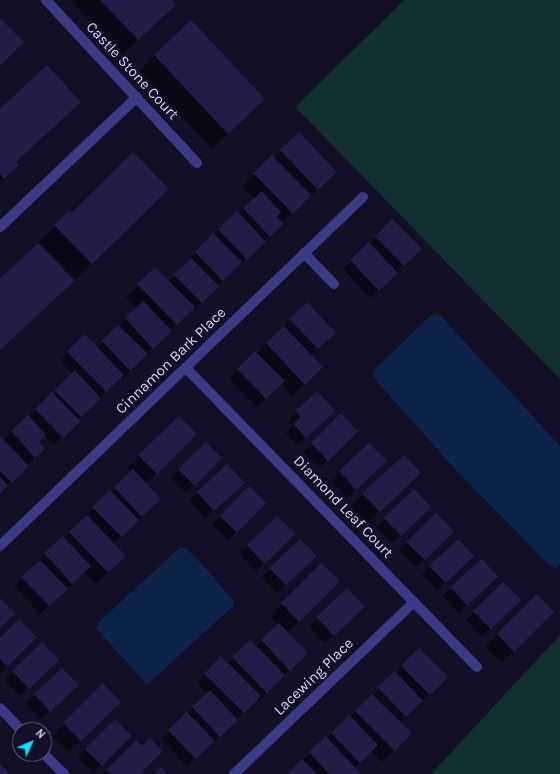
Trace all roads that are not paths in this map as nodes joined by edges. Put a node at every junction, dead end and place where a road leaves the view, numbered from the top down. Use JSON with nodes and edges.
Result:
{"nodes":[{"id":1,"x":46,"y":0,"type":"edge"},
{"id":2,"x":137,"y":97,"type":"junction"},
{"id":3,"x":197,"y":163,"type":"dead end"},
{"id":4,"x":363,"y":197,"type":"dead end"},
{"id":5,"x":0,"y":227,"type":"edge"},
{"id":6,"x":304,"y":253,"type":"junction"},
{"id":7,"x":334,"y":284,"type":"dead end"},
{"id":8,"x":186,"y":368,"type":"junction"},
{"id":9,"x":0,"y":546,"type":"edge"},
{"id":10,"x":414,"y":602,"type":"junction"},
{"id":11,"x":477,"y":667,"type":"dead end"},
{"id":12,"x":0,"y":708,"type":"edge"},
{"id":13,"x":13,"y":722,"type":"edge"},
{"id":14,"x":52,"y":762,"type":"edge"},
{"id":15,"x":64,"y":774,"type":"edge"},
{"id":16,"x":234,"y":774,"type":"edge"}],
"edges":[{"from":1,"to":2,"type":"street","name":"Castle Stone Court"},
{"from":2,"to":3,"type":"street","name":"Castle Stone Court"},
{"from":2,"to":5,"type":"street"},
{"from":4,"to":6,"type":"street","name":"Cinnamon Bark Place"},
{"from":6,"to":7,"type":"street"},
{"from":6,"to":8,"type":"street","name":"Cinnamon Bark Place"},
{"from":8,"to":9,"type":"street","name":"Cinnamon Bark Place"},
{"from":8,"to":10,"type":"street","name":"Diamond Leaf Court"},
{"from":10,"to":11,"type":"street","name":"Diamond Leaf Court"},
{"from":10,"to":16,"type":"street","name":"Lacewing Place"},
{"from":12,"to":13,"type":"street"},
{"from":14,"to":15,"type":"street"}]}
